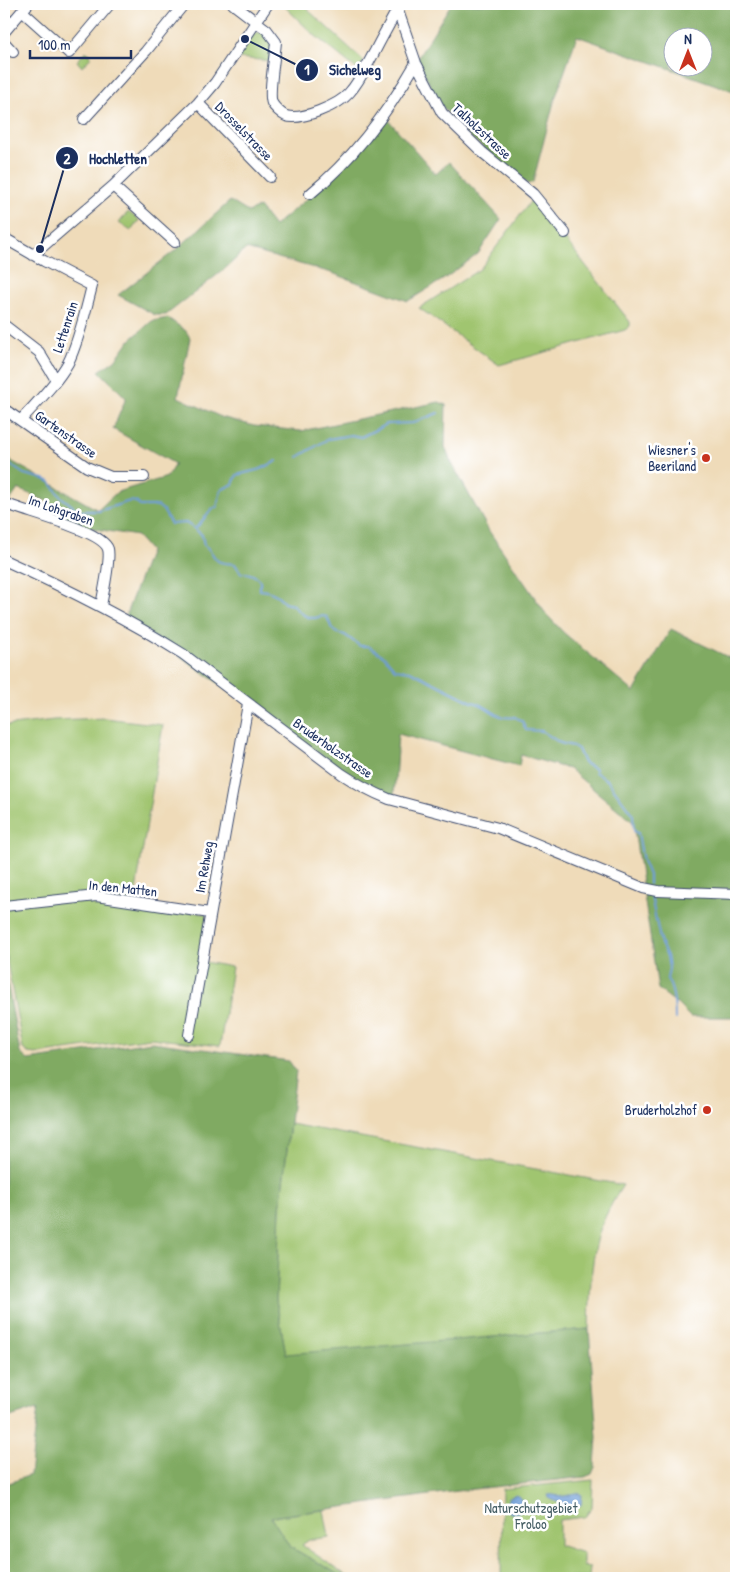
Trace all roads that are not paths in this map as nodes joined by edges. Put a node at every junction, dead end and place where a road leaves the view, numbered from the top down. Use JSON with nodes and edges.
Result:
{"nodes":[{"id":1,"x":110,"y":4,"type":"edge"},
{"id":2,"x":184,"y":4,"type":"edge"},
{"id":3,"x":233,"y":4,"type":"edge"},
{"id":4,"x":268,"y":4,"type":"edge"},
{"id":5,"x":398,"y":5,"type":"edge"},
{"id":6,"x":25,"y":7,"type":"edge"},
{"id":7,"x":257,"y":22,"type":"junction"},
{"id":8,"x":4,"y":37,"type":"edge"},
{"id":9,"x":13,"y":52,"type":"dead end"},
{"id":10,"x":416,"y":62,"type":"junction"},
{"id":11,"x":198,"y":103,"type":"junction"},
{"id":12,"x":84,"y":119,"type":"dead end"},
{"id":13,"x":270,"y":178,"type":"dead end"},
{"id":14,"x":113,"y":186,"type":"junction"},
{"id":15,"x":310,"y":194,"type":"dead end"},
{"id":16,"x":565,"y":233,"type":"dead end"},
{"id":17,"x":4,"y":238,"type":"edge"},
{"id":18,"x":175,"y":242,"type":"dead end"},
{"id":19,"x":33,"y":256,"type":"junction"},
{"id":20,"x":4,"y":325,"type":"edge"},
{"id":21,"x":56,"y":380,"type":"junction"},
{"id":22,"x":4,"y":409,"type":"edge"},
{"id":23,"x":21,"y":420,"type":"junction"},
{"id":24,"x":144,"y":476,"type":"dead end"},
{"id":25,"x":4,"y":503,"type":"edge"},
{"id":26,"x":4,"y":560,"type":"edge"},
{"id":27,"x":101,"y":606,"type":"junction"},
{"id":28,"x":248,"y":704,"type":"junction"},
{"id":29,"x":736,"y":894,"type":"edge"},
{"id":30,"x":4,"y":906,"type":"edge"},
{"id":31,"x":210,"y":913,"type":"junction"},
{"id":32,"x":189,"y":1036,"type":"dead end"}],
"edges":[{"from":1,"to":6,"type":"street"},
{"from":2,"to":12,"type":"street"},
{"from":3,"to":7,"type":"street"},
{"from":4,"to":7,"type":"street","name":"Drosselstrasse"},
{"from":5,"to":7,"type":"street"},
{"from":5,"to":10,"type":"street","name":"Talholzstrasse"},
{"from":6,"to":8,"type":"street"},
{"from":7,"to":11,"type":"street","name":"Drosselstrasse"},
{"from":8,"to":9,"type":"street"},
{"from":10,"to":15,"type":"street"},
{"from":10,"to":16,"type":"street","name":"Talholzstrasse"},
{"from":11,"to":13,"type":"street","name":"Drosselstrasse"},
{"from":11,"to":14,"type":"street","name":"Drosselstrasse"},
{"from":14,"to":18,"type":"street"},
{"from":14,"to":19,"type":"street","name":"Drosselstrasse"},
{"from":17,"to":19,"type":"street"},
{"from":19,"to":21,"type":"street","name":"Lettenrain"},
{"from":20,"to":21,"type":"street"},
{"from":21,"to":23,"type":"street","name":"Lettenrain"},
{"from":22,"to":23,"type":"street","name":"Gartenstrasse"},
{"from":23,"to":24,"type":"street","name":"Gartenstrasse"},
{"from":25,"to":27,"type":"street","name":"Im Lohgraben"},
{"from":26,"to":27,"type":"street","name":"Bruderholzstrasse"},
{"from":27,"to":28,"type":"street","name":"Bruderholzstrasse"},
{"from":28,"to":29,"type":"street","name":"Bruderholzstrasse"},
{"from":28,"to":31,"type":"street","name":"Im Rehweg"},
{"from":30,"to":31,"type":"street","name":"In den Matten"},
{"from":31,"to":32,"type":"street","name":"Im Rehweg"}]}
